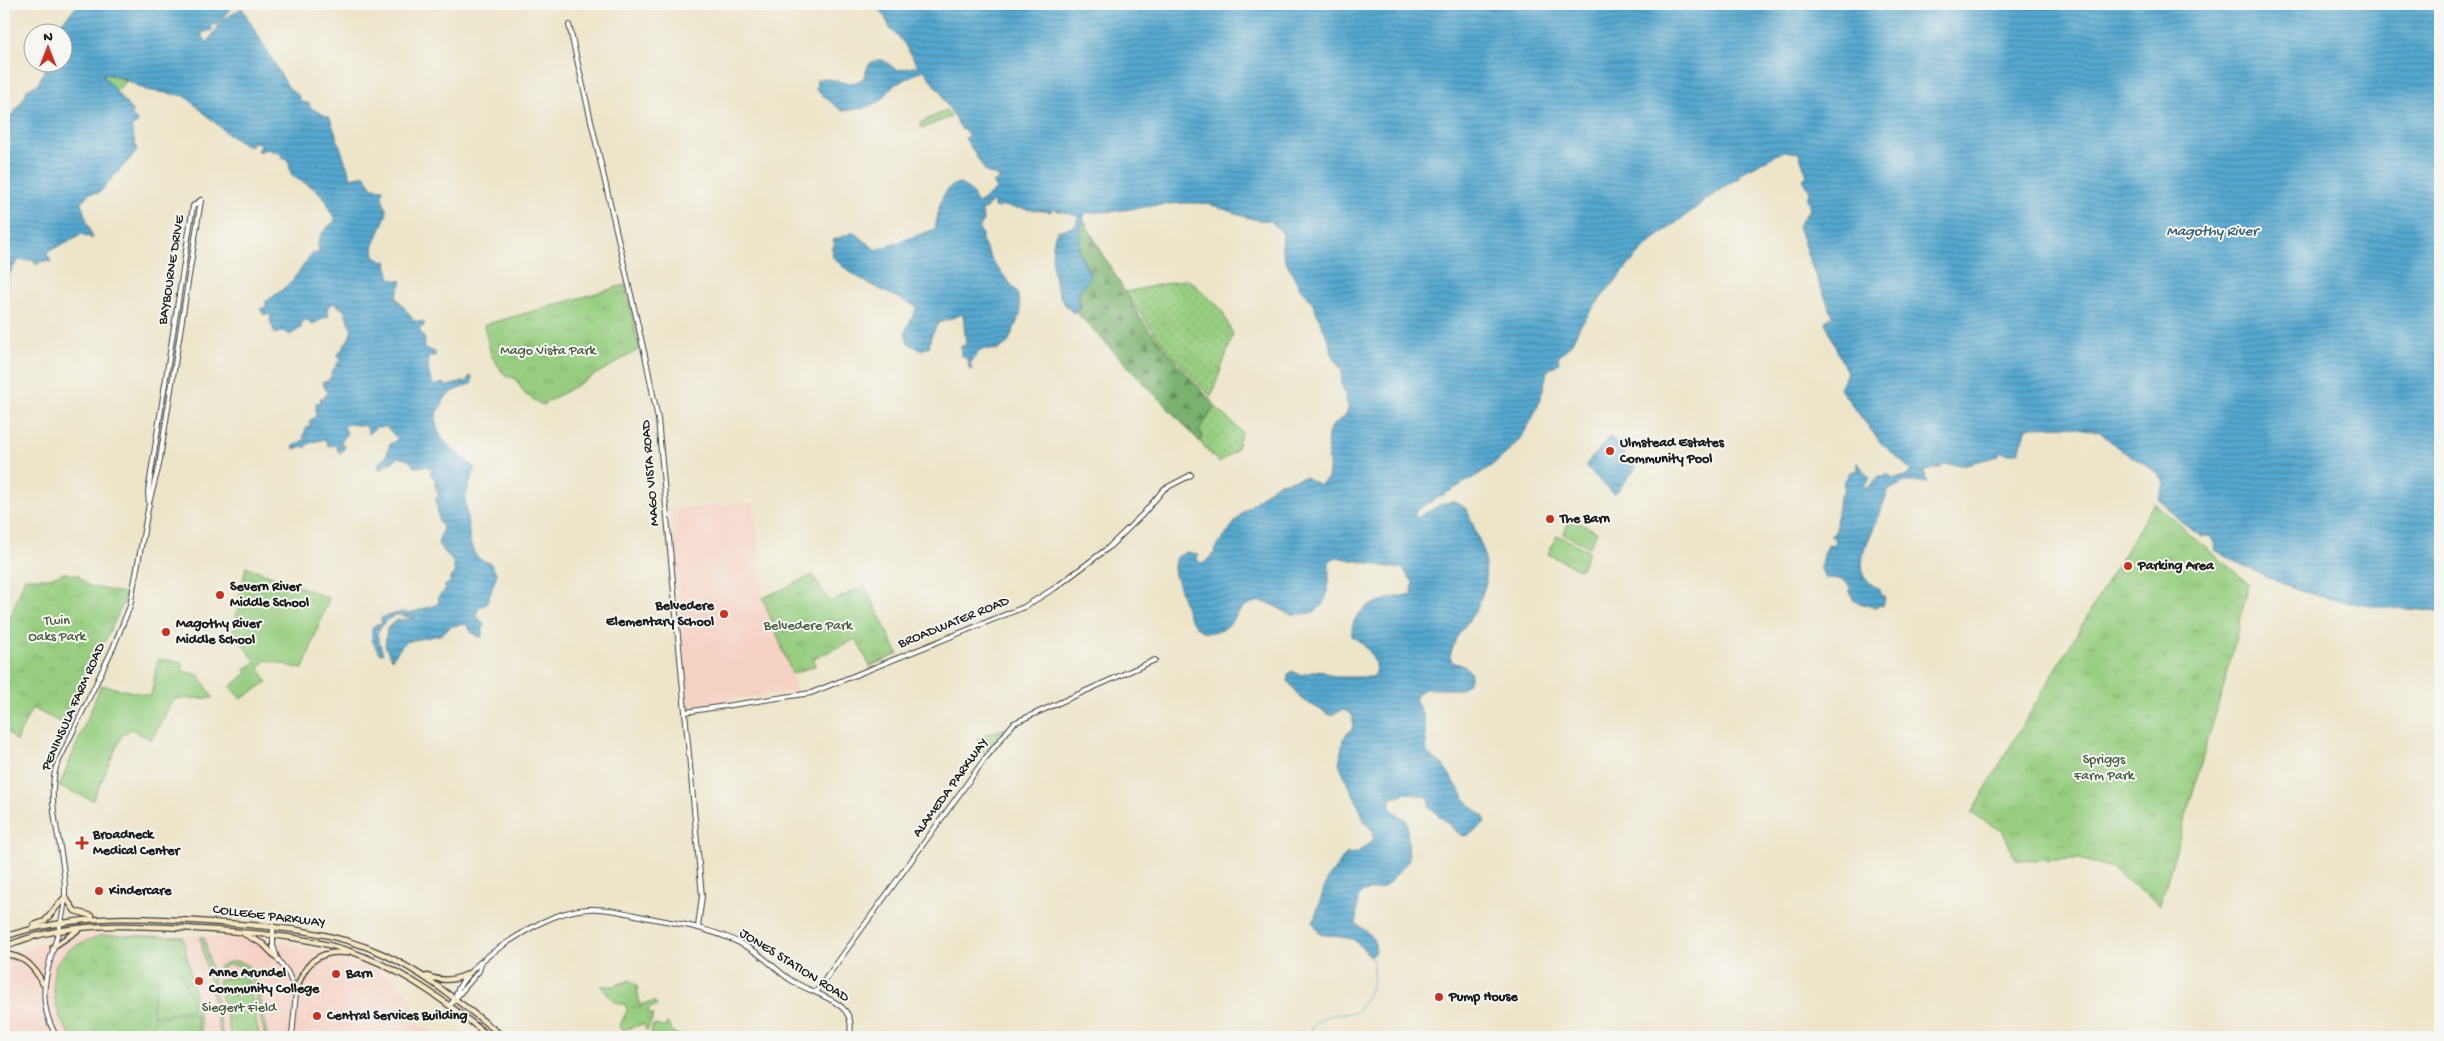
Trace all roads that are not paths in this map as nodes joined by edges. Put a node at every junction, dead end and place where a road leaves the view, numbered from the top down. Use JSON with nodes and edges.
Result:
{"nodes":[{"id":1,"x":569,"y":25,"type":"dead end"},
{"id":2,"x":1191,"y":475,"type":"dead end"},
{"id":3,"x":149,"y":504,"type":"junction"},
{"id":4,"x":1155,"y":660,"type":"dead end"},
{"id":5,"x":685,"y":712,"type":"junction"},
{"id":6,"x":65,"y":897,"type":"junction"},
{"id":7,"x":106,"y":917,"type":"junction"},
{"id":8,"x":60,"y":922,"type":"junction"},
{"id":9,"x":273,"y":926,"type":"junction"},
{"id":10,"x":82,"y":927,"type":"junction"},
{"id":11,"x":698,"y":927,"type":"junction"},
{"id":12,"x":23,"y":930,"type":"junction"},
{"id":13,"x":58,"y":931,"type":"junction"},
{"id":14,"x":236,"y":932,"type":"junction"},
{"id":15,"x":273,"y":935,"type":"junction"},
{"id":16,"x":4,"y":937,"type":"edge"},
{"id":17,"x":4,"y":947,"type":"edge"},
{"id":18,"x":53,"y":947,"type":"junction"},
{"id":19,"x":4,"y":954,"type":"edge"},
{"id":20,"x":361,"y":955,"type":"junction"},
{"id":21,"x":276,"y":958,"type":"junction"},
{"id":22,"x":481,"y":963,"type":"junction"},
{"id":23,"x":413,"y":970,"type":"junction"},
{"id":24,"x":471,"y":972,"type":"junction"},
{"id":25,"x":43,"y":984,"type":"junction"},
{"id":26,"x":296,"y":992,"type":"junction"},
{"id":27,"x":816,"y":992,"type":"junction"},
{"id":28,"x":455,"y":999,"type":"junction"},
{"id":29,"x":450,"y":1005,"type":"junction"},
{"id":30,"x":57,"y":1037,"type":"edge"},
{"id":31,"x":292,"y":1037,"type":"edge"},
{"id":32,"x":490,"y":1037,"type":"edge"},
{"id":33,"x":504,"y":1037,"type":"edge"},
{"id":34,"x":849,"y":1037,"type":"edge"}],
"edges":[{"from":1,"to":5,"type":"street","name":"MAGO VISTA ROAD"},
{"from":2,"to":5,"type":"street","name":"BROADWATER ROAD"},
{"from":3,"to":3,"type":"street","name":"BAYBOURNE DRIVE"},
{"from":3,"to":6,"type":"street","name":"PENINSULA FARM ROAD"},
{"from":4,"to":27,"type":"street","name":"ALAMEDA PARKWAY"},
{"from":5,"to":11,"type":"street","name":"MAGO VISTA ROAD"},
{"from":6,"to":7,"type":"main road"},
{"from":6,"to":8,"type":"street","name":"PENINSULA FARM ROAD"},
{"from":6,"to":12,"type":"main road"},
{"from":7,"to":8,"type":"main road","name":"COLLEGE PARKWAY"},
{"from":7,"to":9,"type":"main road","name":"COLLEGE PARKWAY"},
{"from":8,"to":12,"type":"main road","name":"COLLEGE PARKWAY"},
{"from":8,"to":13,"type":"street","name":"PENINSULA FARM ROAD"},
{"from":9,"to":15,"type":"street"},
{"from":9,"to":23,"type":"main road","name":"COLLEGE PARKWAY"},
{"from":10,"to":13,"type":"main road","name":"COLLEGE PARKWAY"},
{"from":10,"to":14,"type":"main road","name":"COLLEGE PARKWAY"},
{"from":10,"to":18,"type":"main road"},
{"from":11,"to":22,"type":"street","name":"JONES STATION ROAD"},
{"from":11,"to":27,"type":"street","name":"JONES STATION ROAD"},
{"from":12,"to":16,"type":"main road","name":"COLLEGE PARKWAY"},
{"from":13,"to":17,"type":"main road","name":"COLLEGE PARKWAY"},
{"from":13,"to":18,"type":"street","name":"PENINSULA FARM ROAD"},
{"from":14,"to":15,"type":"main road","name":"COLLEGE PARKWAY"},
{"from":14,"to":21,"type":"main road"},
{"from":15,"to":20,"type":"main road","name":"COLLEGE PARKWAY"},
{"from":15,"to":21,"type":"street"},
{"from":18,"to":25,"type":"street","name":"PENINSULA FARM ROAD"},
{"from":19,"to":25,"type":"main road"},
{"from":20,"to":26,"type":"main road"},
{"from":20,"to":29,"type":"main road","name":"COLLEGE PARKWAY"},
{"from":21,"to":26,"type":"street"},
{"from":22,"to":24,"type":"street","name":"JONES STATION ROAD"},
{"from":22,"to":28,"type":"street","name":"JONES STATION ROAD"},
{"from":23,"to":24,"type":"main road"},
{"from":23,"to":28,"type":"main road","name":"COLLEGE PARKWAY"},
{"from":24,"to":28,"type":"street","name":"JONES STATION ROAD"},
{"from":25,"to":30,"type":"street"},
{"from":26,"to":31,"type":"street"},
{"from":27,"to":34,"type":"street","name":"JONES STATION ROAD"},
{"from":28,"to":29,"type":"street","name":"JONES STATION ROAD"},
{"from":28,"to":33,"type":"main road","name":"COLLEGE PARKWAY"},
{"from":29,"to":32,"type":"main road","name":"COLLEGE PARKWAY"}]}
